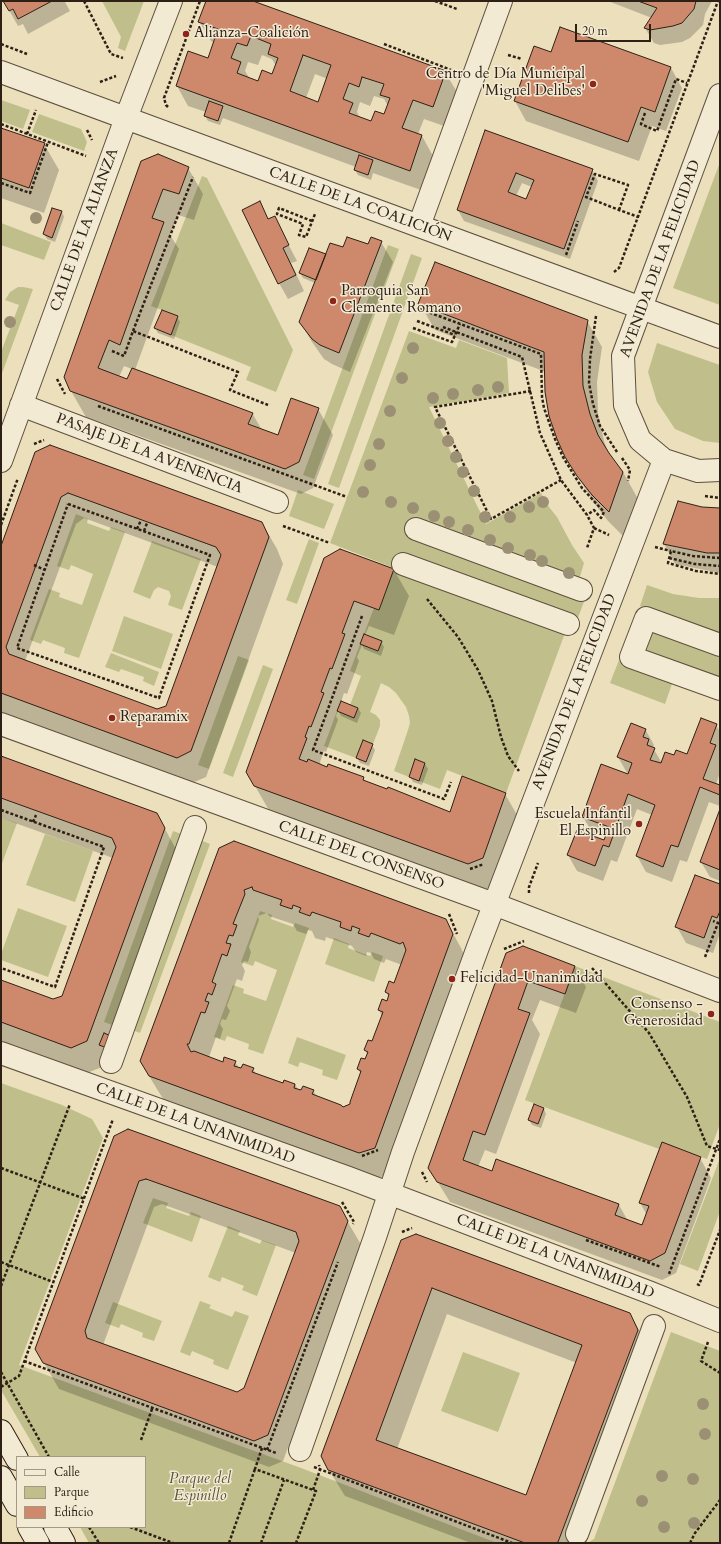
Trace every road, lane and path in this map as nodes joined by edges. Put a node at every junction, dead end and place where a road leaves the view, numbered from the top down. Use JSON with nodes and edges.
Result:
{"nodes":[{"id":1,"x":84,"y":1,"type":"edge"},
{"id":2,"x":171,"y":1,"type":"edge"},
{"id":3,"x":200,"y":1,"type":"edge"},
{"id":4,"x":434,"y":1,"type":"edge"},
{"id":5,"x":501,"y":1,"type":"edge"},
{"id":6,"x":718,"y":1,"type":"edge"},
{"id":7,"x":457,"y":9,"type":"dead end"},
{"id":8,"x":1,"y":44,"type":"edge"},
{"id":9,"x":384,"y":44,"type":"dead end"},
{"id":10,"x":510,"y":48,"type":"dead end"},
{"id":11,"x":507,"y":54,"type":"junction"},
{"id":12,"x":30,"y":55,"type":"dead end"},
{"id":13,"x":128,"y":59,"type":"dead end"},
{"id":14,"x":522,"y":59,"type":"dead end"},
{"id":15,"x":504,"y":62,"type":"dead end"},
{"id":16,"x":454,"y":70,"type":"dead end"},
{"id":17,"x":1,"y":72,"type":"edge"},
{"id":18,"x":122,"y":74,"type":"dead end"},
{"id":19,"x":98,"y":81,"type":"dead end"},
{"id":20,"x":687,"y":83,"type":"junction"},
{"id":21,"x":720,"y":95,"type":"edge"},
{"id":22,"x":37,"y":108,"type":"dead end"},
{"id":23,"x":170,"y":108,"type":"dead end"},
{"id":24,"x":645,"y":113,"type":"dead end"},
{"id":25,"x":126,"y":118,"type":"junction"},
{"id":26,"x":1,"y":124,"type":"edge"},
{"id":27,"x":27,"y":134,"type":"junction"},
{"id":28,"x":48,"y":142,"type":"junction"},
{"id":29,"x":86,"y":156,"type":"dead end"},
{"id":30,"x":193,"y":177,"type":"dead end"},
{"id":31,"x":1,"y":183,"type":"edge"},
{"id":32,"x":316,"y":210,"type":"dead end"},
{"id":33,"x":620,"y":210,"type":"junction"},
{"id":34,"x":638,"y":217,"type":"junction"},
{"id":35,"x":312,"y":221,"type":"junction"},
{"id":36,"x":578,"y":221,"type":"dead end"},
{"id":37,"x":419,"y":226,"type":"junction"},
{"id":38,"x":573,"y":258,"type":"dead end"},
{"id":39,"x":619,"y":268,"type":"dead end"},
{"id":40,"x":592,"y":290,"type":"junction"},
{"id":41,"x":641,"y":308,"type":"junction"},
{"id":42,"x":420,"y":309,"type":"dead end"},
{"id":43,"x":417,"y":320,"type":"dead end"},
{"id":44,"x":460,"y":324,"type":"junction"},
{"id":45,"x":443,"y":327,"type":"dead end"},
{"id":46,"x":414,"y":328,"type":"dead end"},
{"id":47,"x":133,"y":331,"type":"junction"},
{"id":48,"x":456,"y":334,"type":"junction"},
{"id":49,"x":720,"y":337,"type":"edge"},
{"id":50,"x":112,"y":352,"type":"dead end"},
{"id":51,"x":531,"y":391,"type":"junction"},
{"id":52,"x":64,"y":394,"type":"dead end"},
{"id":53,"x":69,"y":396,"type":"dead end"},
{"id":54,"x":21,"y":405,"type":"junction"},
{"id":55,"x":95,"y":405,"type":"dead end"},
{"id":56,"x":268,"y":405,"type":"dead end"},
{"id":57,"x":48,"y":438,"type":"dead end"},
{"id":58,"x":30,"y":445,"type":"dead end"},
{"id":59,"x":1,"y":460,"type":"edge"},
{"id":60,"x":664,"y":460,"type":"junction"},
{"id":61,"x":720,"y":470,"type":"edge"},
{"id":62,"x":19,"y":475,"type":"dead end"},
{"id":63,"x":561,"y":480,"type":"junction"},
{"id":64,"x":626,"y":487,"type":"dead end"},
{"id":65,"x":702,"y":496,"type":"dead end"},
{"id":66,"x":347,"y":497,"type":"dead end"},
{"id":67,"x":720,"y":498,"type":"edge"},
{"id":68,"x":277,"y":502,"type":"dead end"},
{"id":69,"x":587,"y":515,"type":"junction"},
{"id":70,"x":141,"y":520,"type":"dead end"},
{"id":71,"x":147,"y":523,"type":"dead end"},
{"id":72,"x":1,"y":525,"type":"edge"},
{"id":73,"x":281,"y":525,"type":"dead end"},
{"id":74,"x":594,"y":528,"type":"junction"},
{"id":75,"x":137,"y":529,"type":"junction"},
{"id":76,"x":416,"y":529,"type":"dead end"},
{"id":77,"x":144,"y":531,"type":"junction"},
{"id":78,"x":606,"y":540,"type":"dead end"},
{"id":79,"x":657,"y":540,"type":"dead end"},
{"id":80,"x":330,"y":543,"type":"dead end"},
{"id":81,"x":655,"y":547,"type":"junction"},
{"id":82,"x":587,"y":548,"type":"dead end"},
{"id":83,"x":671,"y":551,"type":"junction"},
{"id":84,"x":652,"y":554,"type":"dead end"},
{"id":85,"x":669,"y":558,"type":"junction"},
{"id":86,"x":720,"y":558,"type":"edge"},
{"id":87,"x":403,"y":564,"type":"dead end"},
{"id":88,"x":34,"y":566,"type":"dead end"},
{"id":89,"x":720,"y":566,"type":"edge"},
{"id":90,"x":45,"y":570,"type":"junction"},
{"id":91,"x":720,"y":574,"type":"edge"},
{"id":92,"x":581,"y":590,"type":"dead end"},
{"id":93,"x":425,"y":596,"type":"dead end"},
{"id":94,"x":362,"y":616,"type":"dead end"},
{"id":95,"x":568,"y":624,"type":"dead end"},
{"id":96,"x":720,"y":645,"type":"edge"},
{"id":97,"x":720,"y":689,"type":"edge"},
{"id":98,"x":1,"y":724,"type":"edge"},
{"id":99,"x":524,"y":767,"type":"dead end"},
{"id":100,"x":451,"y":782,"type":"dead end"},
{"id":101,"x":1,"y":810,"type":"edge"},
{"id":102,"x":36,"y":815,"type":"dead end"},
{"id":103,"x":33,"y":822,"type":"junction"},
{"id":104,"x":195,"y":827,"type":"dead end"},
{"id":105,"x":540,"y":857,"type":"dead end"},
{"id":106,"x":489,"y":862,"type":"dead end"},
{"id":107,"x":469,"y":870,"type":"dead end"},
{"id":108,"x":530,"y":899,"type":"dead end"},
{"id":109,"x":494,"y":904,"type":"junction"},
{"id":110,"x":713,"y":921,"type":"dead end"},
{"id":111,"x":526,"y":940,"type":"dead end"},
{"id":112,"x":502,"y":949,"type":"dead end"},
{"id":113,"x":705,"y":957,"type":"dead end"},
{"id":114,"x":594,"y":966,"type":"dead end"},
{"id":115,"x":1,"y":968,"type":"edge"},
{"id":116,"x":720,"y":991,"type":"edge"},
{"id":117,"x":1,"y":1053,"type":"edge"},
{"id":118,"x":110,"y":1062,"type":"dead end"},
{"id":119,"x":70,"y":1103,"type":"dead end"},
{"id":120,"x":107,"y":1117,"type":"dead end"},
{"id":121,"x":720,"y":1139,"type":"edge"},
{"id":122,"x":381,"y":1148,"type":"dead end"},
{"id":123,"x":716,"y":1149,"type":"junction"},
{"id":124,"x":720,"y":1150,"type":"edge"},
{"id":125,"x":357,"y":1158,"type":"dead end"},
{"id":126,"x":424,"y":1166,"type":"dead end"},
{"id":127,"x":1,"y":1168,"type":"edge"},
{"id":128,"x":40,"y":1183,"type":"junction"},
{"id":129,"x":427,"y":1183,"type":"dead end"},
{"id":130,"x":390,"y":1194,"type":"junction"},
{"id":131,"x":85,"y":1199,"type":"junction"},
{"id":132,"x":340,"y":1200,"type":"dead end"},
{"id":133,"x":351,"y":1229,"type":"dead end"},
{"id":134,"x":720,"y":1230,"type":"edge"},
{"id":135,"x":340,"y":1259,"type":"dead end"},
{"id":136,"x":1,"y":1262,"type":"edge"},
{"id":137,"x":9,"y":1265,"type":"junction"},
{"id":138,"x":669,"y":1274,"type":"dead end"},
{"id":139,"x":53,"y":1282,"type":"junction"},
{"id":140,"x":699,"y":1285,"type":"dead end"},
{"id":141,"x":1,"y":1286,"type":"edge"},
{"id":142,"x":720,"y":1321,"type":"edge"},
{"id":143,"x":654,"y":1326,"type":"dead end"},
{"id":144,"x":708,"y":1342,"type":"dead end"},
{"id":145,"x":24,"y":1361,"type":"junction"},
{"id":146,"x":1,"y":1372,"type":"edge"},
{"id":147,"x":720,"y":1373,"type":"edge"},
{"id":148,"x":7,"y":1383,"type":"junction"},
{"id":149,"x":1,"y":1387,"type":"edge"},
{"id":150,"x":152,"y":1409,"type":"junction"},
{"id":151,"x":1,"y":1430,"type":"edge"},
{"id":152,"x":141,"y":1440,"type":"dead end"},
{"id":153,"x":262,"y":1448,"type":"junction"},
{"id":154,"x":267,"y":1450,"type":"junction"},
{"id":155,"x":48,"y":1456,"type":"edge"},
{"id":156,"x":16,"y":1457,"type":"edge"},
{"id":157,"x":296,"y":1457,"type":"junction"},
{"id":158,"x":255,"y":1469,"type":"junction"},
{"id":159,"x":1,"y":1477,"type":"edge"},
{"id":160,"x":284,"y":1480,"type":"junction"},
{"id":161,"x":720,"y":1500,"type":"edge"},
{"id":162,"x":16,"y":1503,"type":"edge"},
{"id":163,"x":30,"y":1528,"type":"edge"},
{"id":164,"x":56,"y":1528,"type":"edge"},
{"id":165,"x":90,"y":1528,"type":"edge"},
{"id":166,"x":133,"y":1528,"type":"edge"},
{"id":167,"x":577,"y":1534,"type":"dead end"},
{"id":168,"x":38,"y":1543,"type":"edge"},
{"id":169,"x":64,"y":1543,"type":"edge"},
{"id":170,"x":99,"y":1543,"type":"edge"},
{"id":171,"x":173,"y":1543,"type":"edge"},
{"id":172,"x":228,"y":1543,"type":"edge"},
{"id":173,"x":261,"y":1543,"type":"edge"},
{"id":174,"x":296,"y":1543,"type":"edge"},
{"id":175,"x":512,"y":1543,"type":"edge"},
{"id":176,"x":690,"y":1543,"type":"edge"}],
"edges":[{"from":1,"to":13,"type":"path"},
{"from":2,"to":25,"type":"street","name":"CALLE DE LA ALIANZA"},
{"from":3,"to":23,"type":"path"},
{"from":4,"to":7,"type":"path"},
{"from":5,"to":37,"type":"street"},
{"from":6,"to":20,"type":"path"},
{"from":8,"to":12,"type":"path"},
{"from":9,"to":16,"type":"path"},
{"from":10,"to":11,"type":"path"},
{"from":11,"to":14,"type":"path"},
{"from":11,"to":15,"type":"path"},
{"from":17,"to":25,"type":"street","name":"CALLE DE LA COALICIÓN"},
{"from":18,"to":19,"type":"path"},
{"from":20,"to":24,"type":"path"},
{"from":20,"to":34,"type":"path"},
{"from":21,"to":41,"type":"street","name":"AVENIDA DE LA FELICIDAD"},
{"from":22,"to":27,"type":"path"},
{"from":25,"to":37,"type":"street","name":"CALLE DE LA COALICIÓN"},
{"from":25,"to":54,"type":"street","name":"CALLE DE LA ALIANZA"},
{"from":26,"to":27,"type":"path"},
{"from":27,"to":28,"type":"path"},
{"from":28,"to":29,"type":"path"},
{"from":28,"to":31,"type":"path"},
{"from":30,"to":47,"type":"path"},
{"from":32,"to":35,"type":"path"},
{"from":33,"to":33,"type":"path"},
{"from":33,"to":34,"type":"path"},
{"from":34,"to":39,"type":"path"},
{"from":35,"to":35,"type":"path"},
{"from":36,"to":38,"type":"path"},
{"from":37,"to":40,"type":"street","name":"CALLE DE LA COALICIÓN"},
{"from":40,"to":41,"type":"street","name":"CALLE DE LA COALICIÓN"},
{"from":40,"to":64,"type":"path"},
{"from":41,"to":49,"type":"street","name":"CALLE DE LA COALICIÓN"},
{"from":41,"to":60,"type":"street","name":"AVENIDA DE LA FELICIDAD"},
{"from":42,"to":44,"type":"path"},
{"from":43,"to":48,"type":"path"},
{"from":44,"to":48,"type":"path"},
{"from":44,"to":69,"type":"path"},
{"from":45,"to":48,"type":"path"},
{"from":46,"to":48,"type":"path"},
{"from":47,"to":50,"type":"path"},
{"from":47,"to":56,"type":"path"},
{"from":48,"to":51,"type":"path"},
{"from":51,"to":63,"type":"path"},
{"from":51,"to":63,"type":"path"},
{"from":52,"to":53,"type":"path"},
{"from":54,"to":59,"type":"street","name":"CALLE DE LA ALIANZA"},
{"from":54,"to":68,"type":"street","name":"PASAJE DE LA AVENENCIA"},
{"from":55,"to":66,"type":"path"},
{"from":57,"to":58,"type":"path"},
{"from":60,"to":61,"type":"street","name":"AVENIDA DE LA FELICIDAD"},
{"from":60,"to":109,"type":"street","name":"AVENIDA DE LA FELICIDAD"},
{"from":62,"to":72,"type":"path"},
{"from":63,"to":69,"type":"path"},
{"from":65,"to":67,"type":"path"},
{"from":69,"to":74,"type":"path"},
{"from":70,"to":75,"type":"path"},
{"from":71,"to":77,"type":"path"},
{"from":73,"to":80,"type":"path"},
{"from":74,"to":78,"type":"path"},
{"from":74,"to":82,"type":"path"},
{"from":75,"to":77,"type":"path"},
{"from":75,"to":90,"type":"path"},
{"from":76,"to":92,"type":"street"},
{"from":77,"to":90,"type":"path"},
{"from":79,"to":81,"type":"path"},
{"from":81,"to":83,"type":"path"},
{"from":81,"to":84,"type":"path"},
{"from":83,"to":85,"type":"path"},
{"from":83,"to":86,"type":"path"},
{"from":85,"to":89,"type":"path"},
{"from":85,"to":91,"type":"path"},
{"from":87,"to":95,"type":"street"},
{"from":88,"to":90,"type":"path"},
{"from":93,"to":99,"type":"path"},
{"from":94,"to":100,"type":"path"},
{"from":96,"to":97,"type":"street"},
{"from":98,"to":109,"type":"street","name":"CALLE DEL CONSENSO"},
{"from":101,"to":103,"type":"path"},
{"from":102,"to":103,"type":"path"},
{"from":103,"to":115,"type":"path"},
{"from":104,"to":118,"type":"street"},
{"from":105,"to":108,"type":"path"},
{"from":106,"to":107,"type":"path"},
{"from":109,"to":116,"type":"street","name":"CALLE DEL CONSENSO"},
{"from":109,"to":130,"type":"street","name":"AVENIDA DE LA FELICIDAD"},
{"from":110,"to":113,"type":"path"},
{"from":111,"to":112,"type":"path"},
{"from":114,"to":123,"type":"path"},
{"from":117,"to":130,"type":"street","name":"CALLE DE LA UNANIMIDAD"},
{"from":119,"to":128,"type":"path"},
{"from":120,"to":131,"type":"path"},
{"from":121,"to":123,"type":"path"},
{"from":122,"to":125,"type":"path"},
{"from":123,"to":124,"type":"path"},
{"from":123,"to":138,"type":"path"},
{"from":126,"to":129,"type":"path"},
{"from":127,"to":128,"type":"path"},
{"from":128,"to":131,"type":"path"},
{"from":128,"to":137,"type":"path"},
{"from":130,"to":142,"type":"street","name":"CALLE DE LA UNANIMIDAD"},
{"from":130,"to":157,"type":"street"},
{"from":131,"to":139,"type":"path"},
{"from":132,"to":133,"type":"path"},
{"from":134,"to":140,"type":"path"},
{"from":135,"to":154,"type":"path"},
{"from":136,"to":137,"type":"path"},
{"from":137,"to":139,"type":"path"},
{"from":137,"to":141,"type":"path"},
{"from":139,"to":145,"type":"path"},
{"from":143,"to":167,"type":"street"},
{"from":144,"to":147,"type":"path"},
{"from":145,"to":148,"type":"path"},
{"from":145,"to":150,"type":"path"},
{"from":146,"to":148,"type":"path"},
{"from":148,"to":149,"type":"path"},
{"from":148,"to":155,"type":"path"},
{"from":150,"to":152,"type":"path"},
{"from":150,"to":153,"type":"path"},
{"from":151,"to":156,"type":"street"},
{"from":153,"to":154,"type":"path"},
{"from":153,"to":158,"type":"path"},
{"from":154,"to":157,"type":"path"},
{"from":157,"to":175,"type":"path"},
{"from":158,"to":160,"type":"path"},
{"from":158,"to":172,"type":"path"},
{"from":159,"to":162,"type":"street"},
{"from":160,"to":173,"type":"path"},
{"from":160,"to":174,"type":"path"},
{"from":161,"to":176,"type":"path"},
{"from":163,"to":168,"type":"street"},
{"from":164,"to":169,"type":"street"},
{"from":165,"to":170,"type":"path"},
{"from":166,"to":171,"type":"path"}]}
